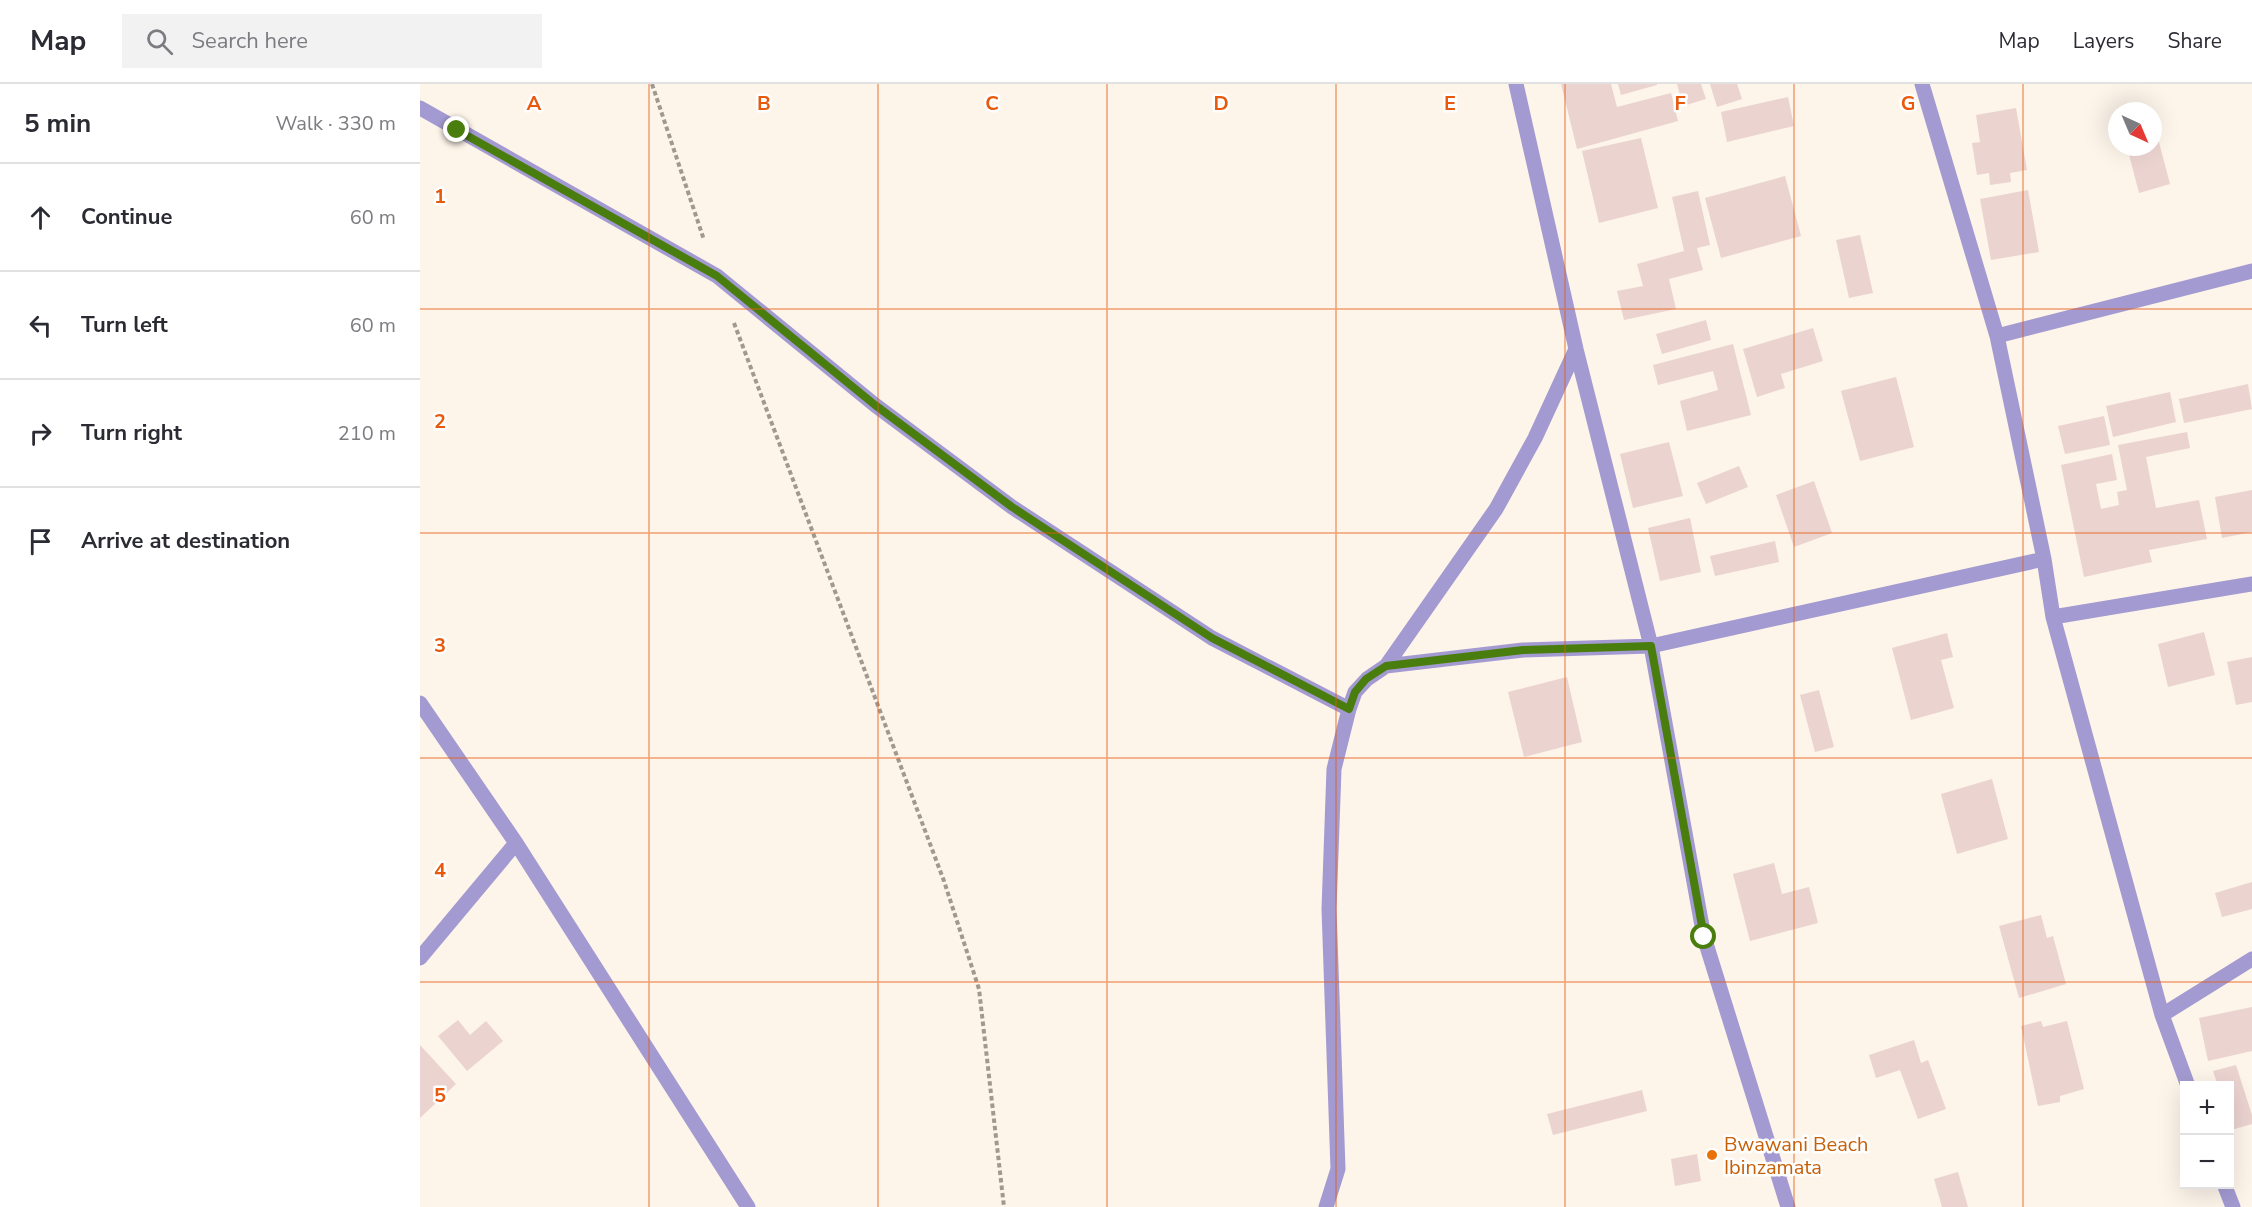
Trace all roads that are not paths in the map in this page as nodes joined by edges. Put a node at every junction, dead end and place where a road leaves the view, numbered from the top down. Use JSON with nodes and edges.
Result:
{"nodes":[{"id":1,"x":1516,"y":84,"type":"edge"},
{"id":2,"x":1926,"y":85,"type":"edge"},
{"id":3,"x":420,"y":108,"type":"edge"},
{"id":4,"x":2252,"y":271,"type":"edge"},
{"id":5,"x":1997,"y":336,"type":"junction"},
{"id":6,"x":1576,"y":349,"type":"junction"},
{"id":7,"x":2044,"y":559,"type":"junction"},
{"id":8,"x":2252,"y":584,"type":"edge"},
{"id":9,"x":2053,"y":617,"type":"junction"},
{"id":10,"x":1651,"y":646,"type":"junction"},
{"id":11,"x":1386,"y":666,"type":"junction"},
{"id":12,"x":420,"y":703,"type":"edge"},
{"id":13,"x":1349,"y":709,"type":"junction"},
{"id":14,"x":516,"y":843,"type":"junction"},
{"id":15,"x":420,"y":958,"type":"edge"},
{"id":16,"x":2252,"y":959,"type":"edge"},
{"id":17,"x":2162,"y":1015,"type":"junction"},
{"id":18,"x":2186,"y":1081,"type":"edge"},
{"id":19,"x":2226,"y":1189,"type":"edge"},
{"id":20,"x":748,"y":1207,"type":"edge"},
{"id":21,"x":1326,"y":1207,"type":"edge"},
{"id":22,"x":1788,"y":1207,"type":"edge"},
{"id":23,"x":2233,"y":1207,"type":"edge"}],
"edges":[{"from":1,"to":6,"type":"street"},
{"from":2,"to":5,"type":"street"},
{"from":3,"to":13,"type":"street"},
{"from":4,"to":5,"type":"street"},
{"from":5,"to":7,"type":"street"},
{"from":6,"to":10,"type":"street"},
{"from":6,"to":11,"type":"street"},
{"from":7,"to":9,"type":"street"},
{"from":7,"to":10,"type":"street"},
{"from":8,"to":9,"type":"street"},
{"from":9,"to":17,"type":"street"},
{"from":10,"to":11,"type":"street"},
{"from":10,"to":22,"type":"street"},
{"from":11,"to":13,"type":"street"},
{"from":12,"to":14,"type":"street"},
{"from":13,"to":21,"type":"street"},
{"from":14,"to":15,"type":"street"},
{"from":14,"to":20,"type":"street"},
{"from":16,"to":17,"type":"street"},
{"from":17,"to":18,"type":"street"},
{"from":19,"to":23,"type":"street"}]}
